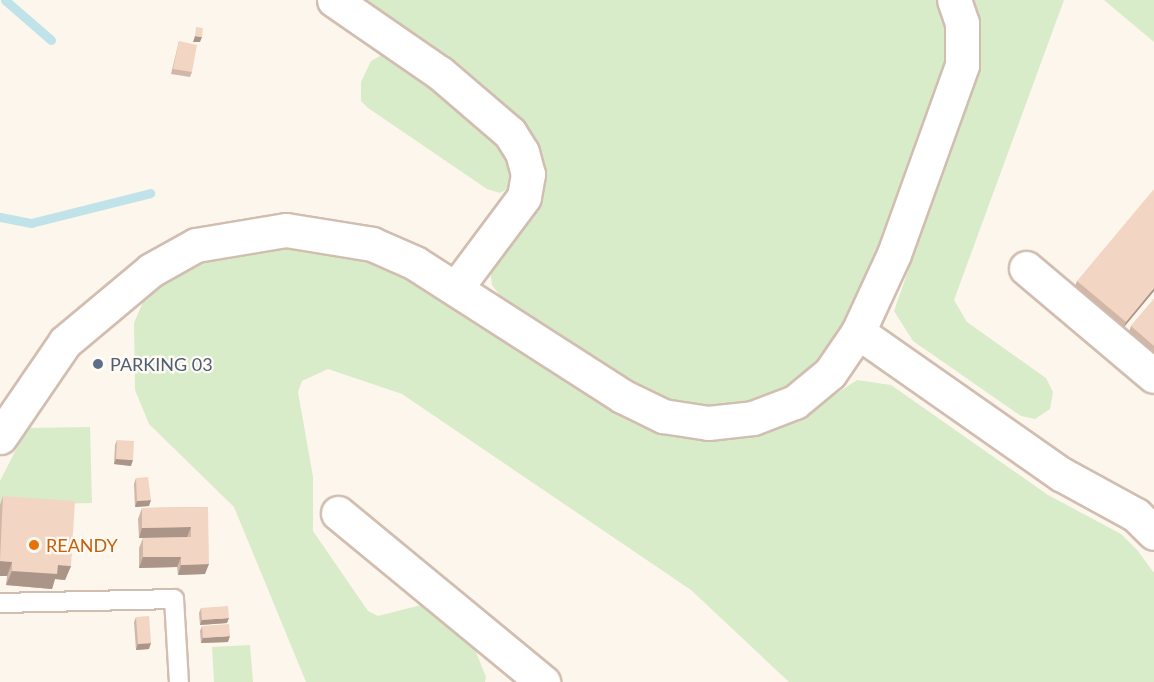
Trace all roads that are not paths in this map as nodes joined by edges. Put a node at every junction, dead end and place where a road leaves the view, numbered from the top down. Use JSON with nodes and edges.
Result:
{"nodes":[{"id":1,"x":334,"y":0,"type":"edge"},
{"id":2,"x":954,"y":0,"type":"edge"},
{"id":3,"x":1026,"y":268,"type":"dead end"},
{"id":4,"x":456,"y":288,"type":"junction"},
{"id":5,"x":858,"y":332,"type":"junction"},
{"id":6,"x":1154,"y":376,"type":"edge"},
{"id":7,"x":0,"y":437,"type":"edge"},
{"id":8,"x":338,"y":513,"type":"dead end"},
{"id":9,"x":1154,"y":533,"type":"edge"},
{"id":10,"x":0,"y":603,"type":"edge"},
{"id":11,"x":179,"y":682,"type":"edge"},
{"id":12,"x":543,"y":682,"type":"edge"}],
"edges":[{"from":1,"to":4,"type":"street"},
{"from":2,"to":5,"type":"street"},
{"from":3,"to":6,"type":"street"},
{"from":4,"to":5,"type":"street"},
{"from":4,"to":7,"type":"street"},
{"from":5,"to":9,"type":"street"},
{"from":8,"to":12,"type":"street"},
{"from":10,"to":11,"type":"lane"}]}
